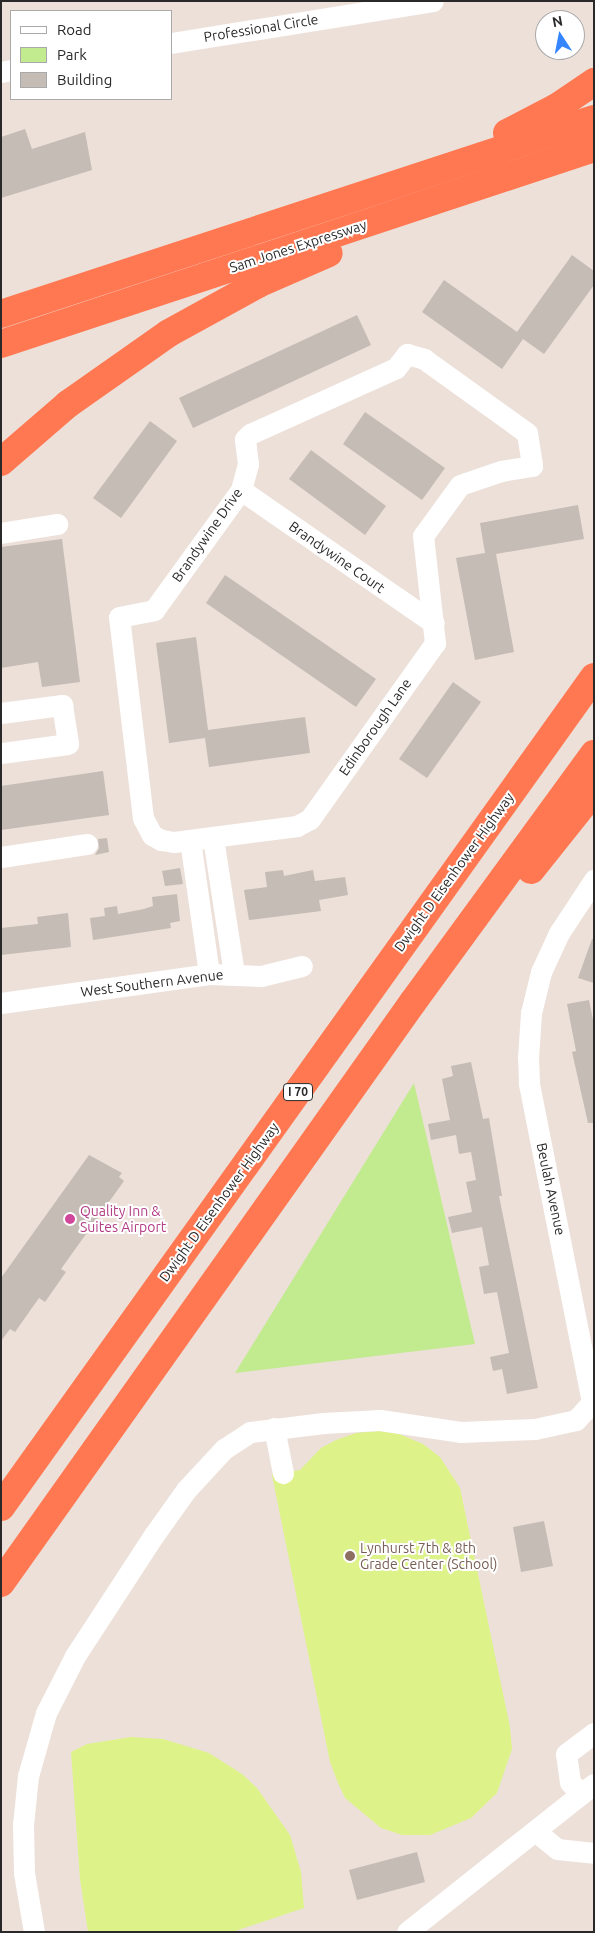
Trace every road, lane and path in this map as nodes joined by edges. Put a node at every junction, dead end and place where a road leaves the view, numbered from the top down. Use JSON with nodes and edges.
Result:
{"nodes":[{"id":1,"x":433,"y":1,"type":"edge"},
{"id":2,"x":349,"y":8,"type":"edge"},
{"id":3,"x":172,"y":43,"type":"edge"},
{"id":4,"x":594,"y":82,"type":"edge"},
{"id":5,"x":594,"y":119,"type":"edge"},
{"id":6,"x":594,"y":148,"type":"edge"},
{"id":7,"x":464,"y":191,"type":"junction"},
{"id":8,"x":353,"y":198,"type":"junction"},
{"id":9,"x":1,"y":314,"type":"edge"},
{"id":10,"x":1,"y":344,"type":"edge"},
{"id":11,"x":1,"y":462,"type":"edge"},
{"id":12,"x":532,"y":466,"type":"joint"},
{"id":13,"x":241,"y":490,"type":"junction"},
{"id":14,"x":57,"y":524,"type":"dead end"},
{"id":15,"x":1,"y":533,"type":"edge"},
{"id":16,"x":434,"y":623,"type":"junction"},
{"id":17,"x":594,"y":677,"type":"edge"},
{"id":18,"x":1,"y":713,"type":"edge"},
{"id":19,"x":1,"y":753,"type":"edge"},
{"id":20,"x":594,"y":754,"type":"edge"},
{"id":21,"x":594,"y":791,"type":"edge"},
{"id":22,"x":213,"y":838,"type":"junction"},
{"id":23,"x":190,"y":840,"type":"junction"},
{"id":24,"x":87,"y":844,"type":"dead end"},
{"id":25,"x":1,"y":857,"type":"edge"},
{"id":26,"x":594,"y":880,"type":"edge"},
{"id":27,"x":302,"y":966,"type":"dead end"},
{"id":28,"x":234,"y":973,"type":"junction"},
{"id":29,"x":209,"y":974,"type":"junction"},
{"id":30,"x":413,"y":1002,"type":"junction"},
{"id":31,"x":1,"y":1003,"type":"edge"},
{"id":32,"x":590,"y":1364,"type":"edge"},
{"id":33,"x":591,"y":1412,"type":"edge"},
{"id":34,"x":274,"y":1428,"type":"junction"},
{"id":35,"x":283,"y":1473,"type":"dead end"},
{"id":36,"x":1,"y":1507,"type":"edge"},
{"id":37,"x":1,"y":1583,"type":"edge"},
{"id":38,"x":594,"y":1734,"type":"edge"},
{"id":39,"x":587,"y":1789,"type":"edge"},
{"id":40,"x":535,"y":1830,"type":"junction"},
{"id":41,"x":594,"y":1854,"type":"edge"},
{"id":42,"x":34,"y":1932,"type":"edge"},
{"id":43,"x":407,"y":1932,"type":"edge"}],
"edges":[{"from":1,"to":2,"type":"street","name":"Professional Circle"},
{"from":2,"to":3,"type":"street","name":"Professional Circle"},
{"from":4,"to":8,"type":"highway"},
{"from":5,"to":8,"type":"highway","name":"Sam Jones Expressway"},
{"from":6,"to":7,"type":"highway","name":"Sam Jones Expressway"},
{"from":7,"to":10,"type":"highway","name":"Sam Jones Expressway"},
{"from":7,"to":11,"type":"highway"},
{"from":8,"to":9,"type":"highway","name":"Sam Jones Expressway"},
{"from":12,"to":13,"type":"street","name":"Brandywine Drive"},
{"from":12,"to":16,"type":"street","name":"Edinborough Lane"},
{"from":13,"to":16,"type":"street","name":"Brandywine Court"},
{"from":13,"to":23,"type":"street","name":"Brandywine Drive"},
{"from":14,"to":15,"type":"street"},
{"from":16,"to":22,"type":"street","name":"Edinborough Lane"},
{"from":17,"to":36,"type":"highway","name":"Dwight D Eisenhower Highway","number":"I 70"},
{"from":18,"to":19,"type":"street"},
{"from":20,"to":30,"type":"highway"},
{"from":21,"to":30,"type":"highway"},
{"from":22,"to":23,"type":"street","name":"Brandywine Drive"},
{"from":22,"to":28,"type":"street"},
{"from":23,"to":29,"type":"street"},
{"from":24,"to":25,"type":"street"},
{"from":26,"to":32,"type":"street","name":"Beulah Avenue"},
{"from":27,"to":28,"type":"street","name":"West Southern Avenue"},
{"from":28,"to":29,"type":"street","name":"West Southern Avenue"},
{"from":29,"to":31,"type":"street","name":"West Southern Avenue"},
{"from":30,"to":37,"type":"highway"},
{"from":32,"to":33,"type":"street","name":"Beulah Avenue"},
{"from":33,"to":34,"type":"street"},
{"from":34,"to":35,"type":"street"},
{"from":34,"to":42,"type":"street"},
{"from":38,"to":39,"type":"street"},
{"from":39,"to":40,"type":"street"},
{"from":40,"to":41,"type":"street"},
{"from":40,"to":43,"type":"street"}]}
